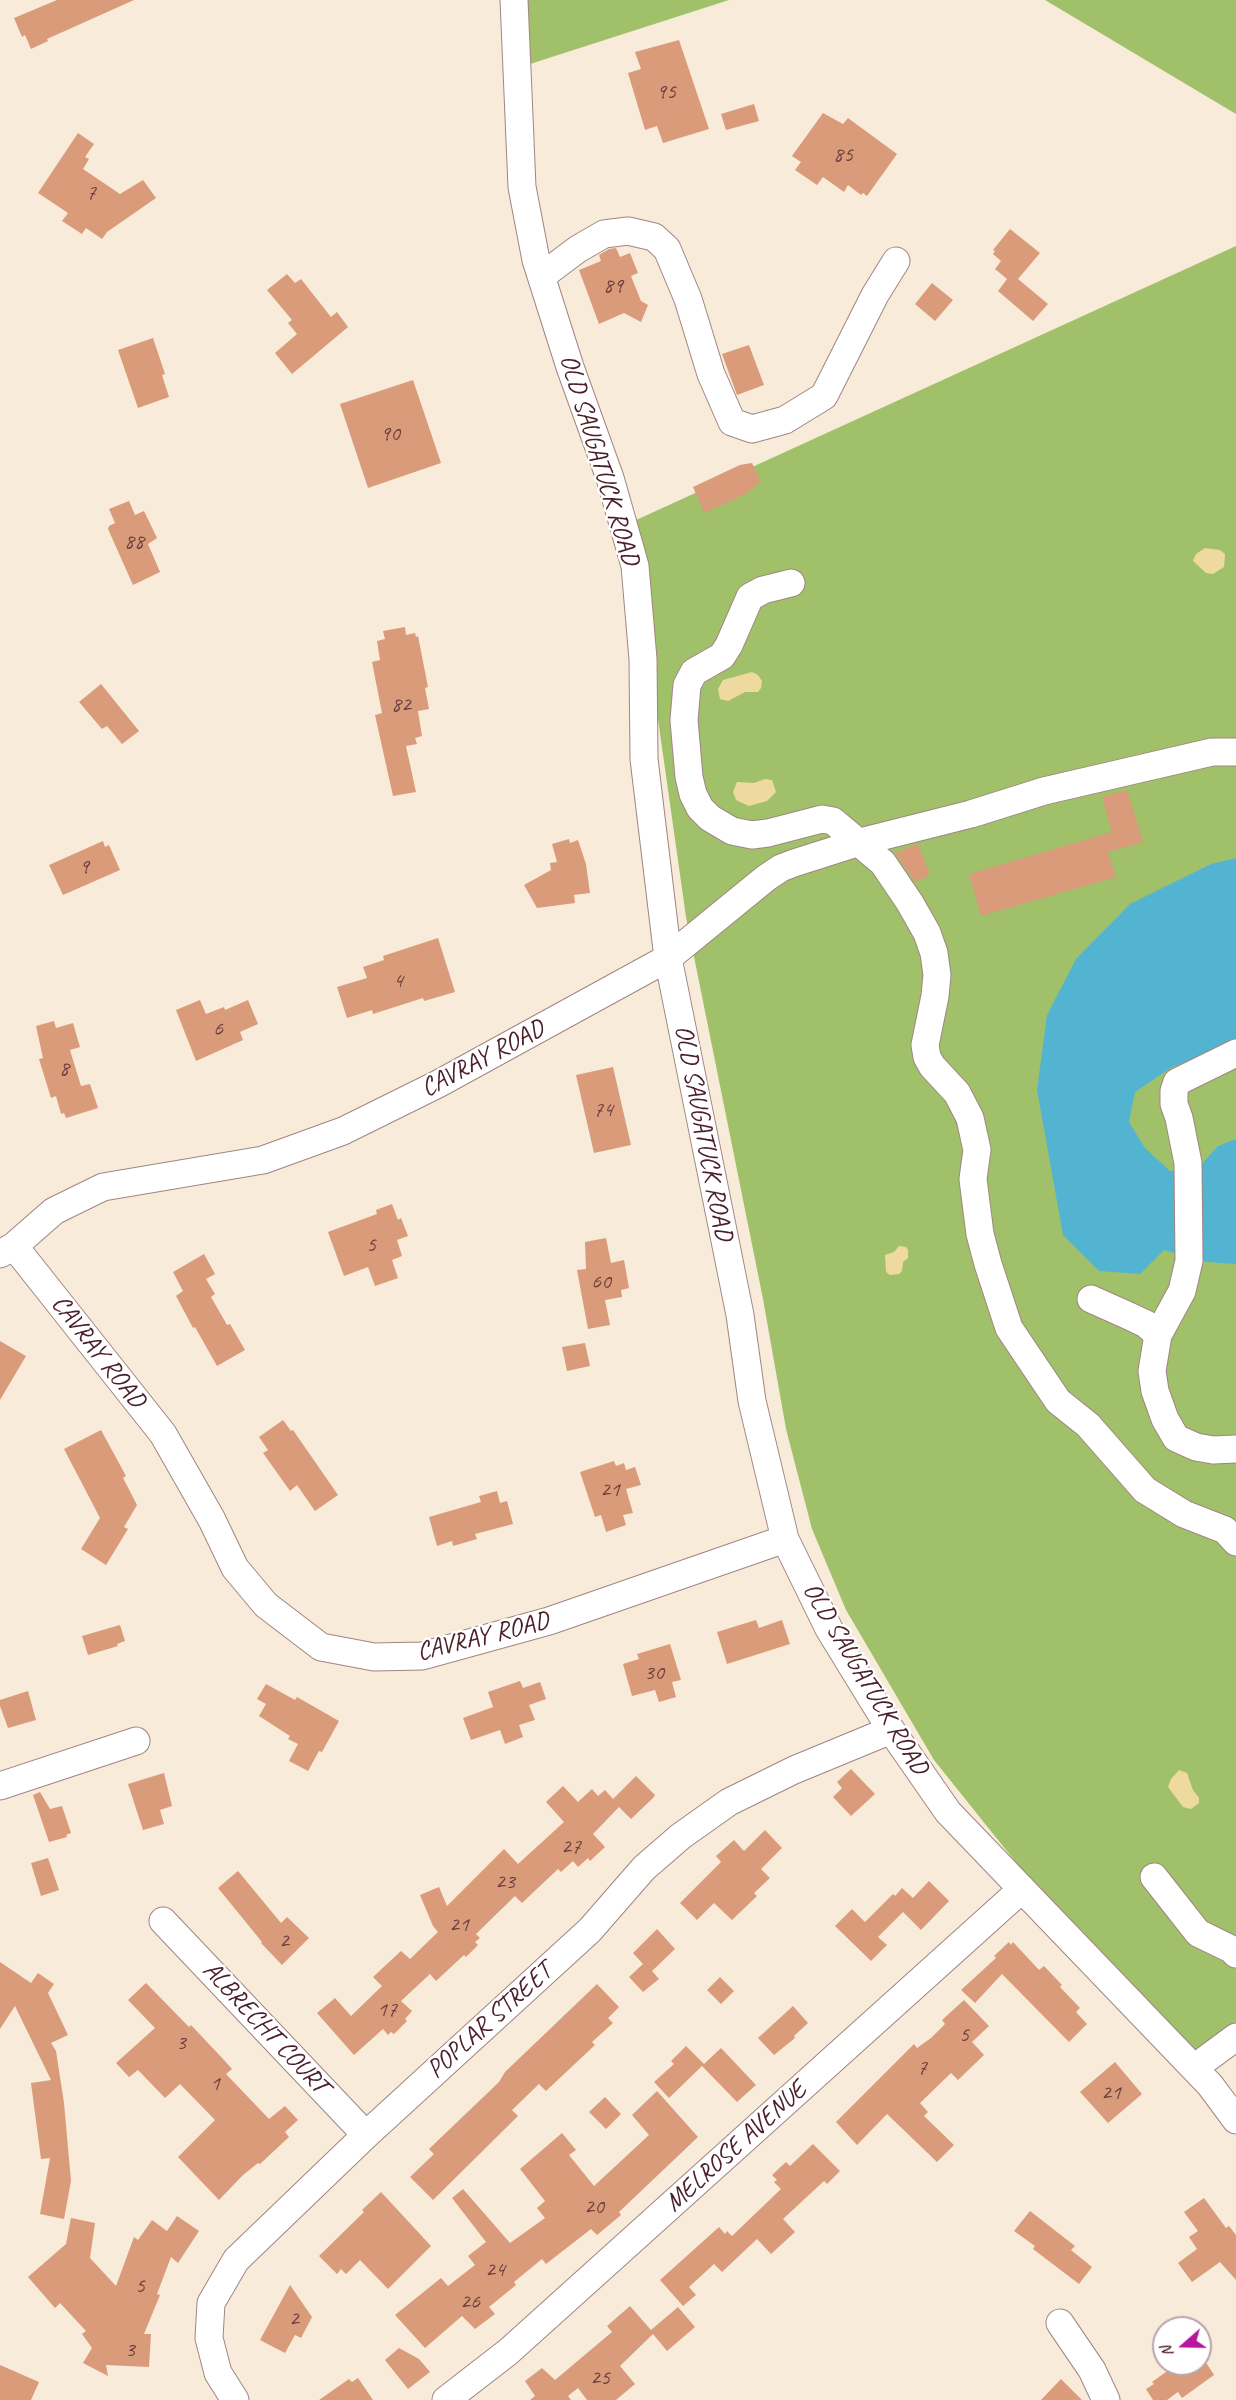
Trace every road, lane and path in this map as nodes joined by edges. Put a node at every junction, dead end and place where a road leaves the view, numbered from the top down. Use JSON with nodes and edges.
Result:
{"nodes":[{"id":1,"x":514,"y":0,"type":"edge"},
{"id":2,"x":896,"y":261,"type":"dead end"},
{"id":3,"x":542,"y":276,"type":"junction"},
{"id":4,"x":790,"y":583,"type":"dead end"},
{"id":5,"x":1236,"y":752,"type":"edge"},
{"id":6,"x":860,"y":842,"type":"junction"},
{"id":7,"x":668,"y":958,"type":"junction"},
{"id":8,"x":1236,"y":1053,"type":"edge"},
{"id":9,"x":7,"y":1250,"type":"edge"},
{"id":10,"x":1091,"y":1299,"type":"dead end"},
{"id":11,"x":1158,"y":1335,"type":"junction"},
{"id":12,"x":1236,"y":1449,"type":"edge"},
{"id":13,"x":785,"y":1539,"type":"junction"},
{"id":14,"x":1236,"y":1542,"type":"edge"},
{"id":15,"x":891,"y":1730,"type":"junction"},
{"id":16,"x":136,"y":1741,"type":"dead end"},
{"id":17,"x":0,"y":1786,"type":"edge"},
{"id":18,"x":1154,"y":1877,"type":"dead end"},
{"id":19,"x":1022,"y":1889,"type":"junction"},
{"id":20,"x":163,"y":1921,"type":"dead end"},
{"id":21,"x":1236,"y":1954,"type":"edge"},
{"id":22,"x":1236,"y":2037,"type":"edge"},
{"id":23,"x":1194,"y":2067,"type":"junction"},
{"id":24,"x":1236,"y":2120,"type":"edge"},
{"id":25,"x":366,"y":2135,"type":"junction"},
{"id":26,"x":1060,"y":2324,"type":"dead end"},
{"id":27,"x":235,"y":2400,"type":"edge"},
{"id":28,"x":446,"y":2400,"type":"edge"},
{"id":29,"x":1106,"y":2400,"type":"edge"}],
"edges":[{"from":1,"to":3,"type":"street","name":"OLD SAUGATUCK ROAD"},
{"from":2,"to":3,"type":"street"},
{"from":3,"to":7,"type":"street","name":"OLD SAUGATUCK ROAD"},
{"from":4,"to":6,"type":"street"},
{"from":5,"to":6,"type":"street","name":"CAVRAY ROAD"},
{"from":6,"to":7,"type":"street","name":"CAVRAY ROAD"},
{"from":6,"to":14,"type":"street"},
{"from":7,"to":9,"type":"street","name":"CAVRAY ROAD"},
{"from":7,"to":13,"type":"street","name":"OLD SAUGATUCK ROAD"},
{"from":8,"to":11,"type":"street"},
{"from":9,"to":13,"type":"street","name":"CAVRAY ROAD"},
{"from":10,"to":11,"type":"street"},
{"from":11,"to":12,"type":"street"},
{"from":13,"to":15,"type":"street","name":"OLD SAUGATUCK ROAD"},
{"from":15,"to":19,"type":"street","name":"OLD SAUGATUCK ROAD"},
{"from":15,"to":25,"type":"street","name":"POPLAR STREET"},
{"from":16,"to":17,"type":"street"},
{"from":18,"to":21,"type":"street"},
{"from":19,"to":23,"type":"street","name":"OLD SAUGATUCK ROAD"},
{"from":19,"to":28,"type":"street","name":"MELROSE AVENUE"},
{"from":20,"to":25,"type":"street","name":"ALBRECHT COURT"},
{"from":22,"to":23,"type":"street"},
{"from":23,"to":24,"type":"street","name":"OLD SAUGATUCK ROAD"},
{"from":25,"to":27,"type":"street","name":"POPLAR STREET"},
{"from":26,"to":29,"type":"street"}]}
